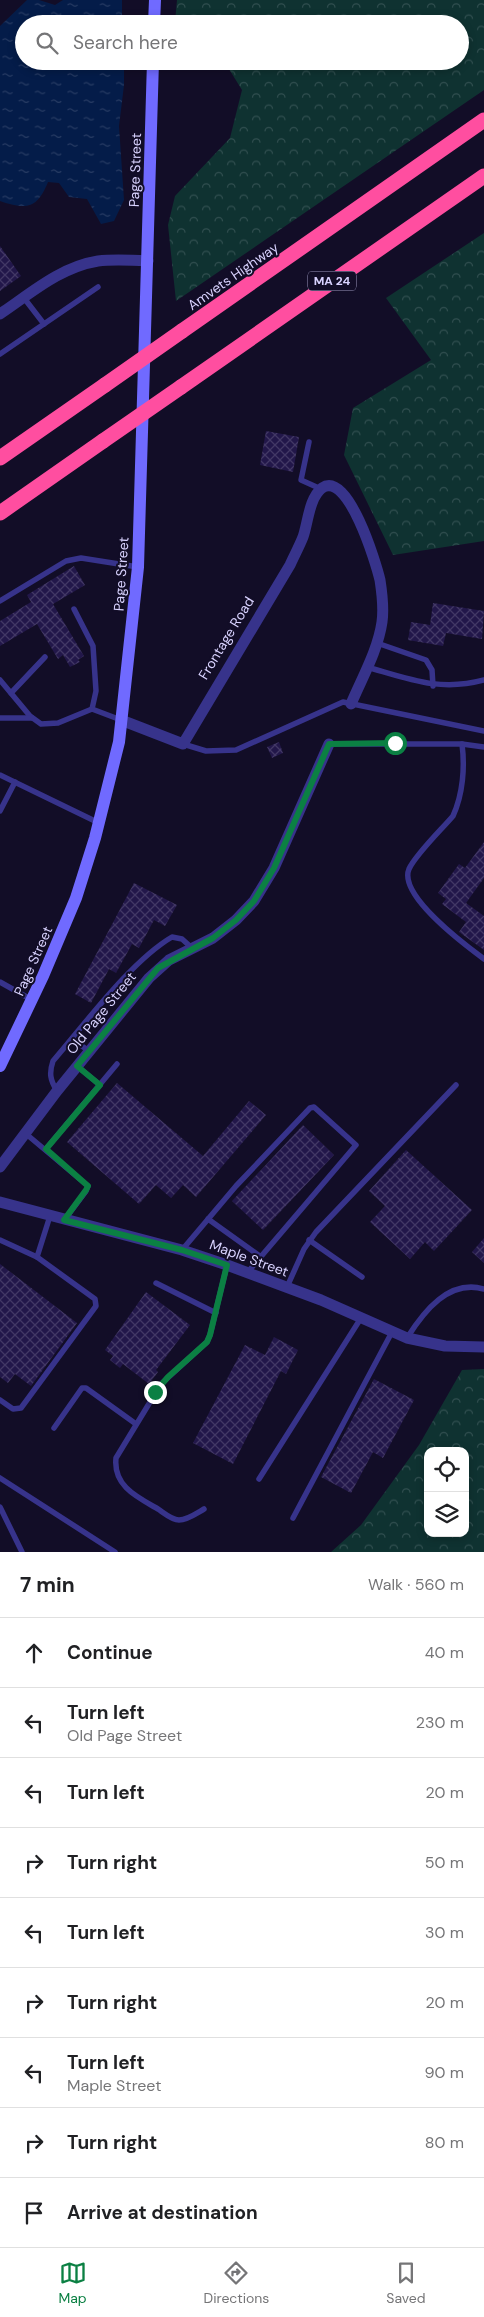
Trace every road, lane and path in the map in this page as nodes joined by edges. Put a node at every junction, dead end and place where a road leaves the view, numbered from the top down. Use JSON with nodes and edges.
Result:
{"nodes":[{"id":1,"x":154,"y":0,"type":"edge"},
{"id":2,"x":154,"y":15,"type":"edge"},
{"id":3,"x":153,"y":70,"type":"edge"},
{"id":4,"x":484,"y":120,"type":"edge"},
{"id":5,"x":484,"y":176,"type":"edge"},
{"id":6,"x":148,"y":260,"type":"junction"},
{"id":7,"x":98,"y":287,"type":"dead end"},
{"id":8,"x":24,"y":298,"type":"junction"},
{"id":9,"x":0,"y":314,"type":"edge"},
{"id":10,"x":44,"y":324,"type":"junction"},
{"id":11,"x":0,"y":354,"type":"edge"},
{"id":12,"x":309,"y":442,"type":"dead end"},
{"id":13,"x":0,"y":458,"type":"edge"},
{"id":14,"x":321,"y":489,"type":"junction"},
{"id":15,"x":0,"y":513,"type":"edge"},
{"id":16,"x":138,"y":567,"type":"junction"},
{"id":17,"x":0,"y":600,"type":"edge"},
{"id":18,"x":74,"y":609,"type":"dead end"},
{"id":19,"x":377,"y":643,"type":"junction"},
{"id":20,"x":45,"y":657,"type":"dead end"},
{"id":21,"x":367,"y":667,"type":"junction"},
{"id":22,"x":0,"y":680,"type":"edge"},
{"id":23,"x":484,"y":680,"type":"edge"},
{"id":24,"x":433,"y":686,"type":"junction"},
{"id":25,"x":11,"y":694,"type":"junction"},
{"id":26,"x":351,"y":704,"type":"junction"},
{"id":27,"x":92,"y":709,"type":"junction"},
{"id":28,"x":0,"y":718,"type":"edge"},
{"id":29,"x":32,"y":718,"type":"junction"},
{"id":30,"x":122,"y":720,"type":"junction"},
{"id":31,"x":484,"y":731,"type":"edge"},
{"id":32,"x":183,"y":744,"type":"junction"},
{"id":33,"x":329,"y":744,"type":"joint"},
{"id":34,"x":462,"y":744,"type":"junction"},
{"id":35,"x":484,"y":747,"type":"edge"},
{"id":36,"x":0,"y":775,"type":"edge"},
{"id":37,"x":15,"y":782,"type":"junction"},
{"id":38,"x":0,"y":811,"type":"edge"},
{"id":39,"x":99,"y":823,"type":"junction"},
{"id":40,"x":192,"y":948,"type":"junction"},
{"id":41,"x":484,"y":959,"type":"edge"},
{"id":42,"x":0,"y":982,"type":"edge"},
{"id":43,"x":32,"y":1000,"type":"junction"},
{"id":44,"x":72,"y":1039,"type":"junction"},
{"id":45,"x":89,"y":1052,"type":"junction"},
{"id":46,"x":117,"y":1064,"type":"dead end"},
{"id":47,"x":0,"y":1066,"type":"edge"},
{"id":48,"x":77,"y":1066,"type":"junction"},
{"id":49,"x":100,"y":1085,"type":"junction"},
{"id":50,"x":456,"y":1085,"type":"dead end"},
{"id":51,"x":57,"y":1090,"type":"junction"},
{"id":52,"x":25,"y":1133,"type":"junction"},
{"id":53,"x":46,"y":1149,"type":"junction"},
{"id":54,"x":0,"y":1166,"type":"edge"},
{"id":55,"x":0,"y":1202,"type":"edge"},
{"id":56,"x":50,"y":1216,"type":"junction"},
{"id":57,"x":208,"y":1219,"type":"junction"},
{"id":58,"x":64,"y":1220,"type":"junction"},
{"id":59,"x":0,"y":1240,"type":"edge"},
{"id":60,"x":310,"y":1240,"type":"junction"},
{"id":61,"x":182,"y":1250,"type":"junction"},
{"id":62,"x":37,"y":1257,"type":"junction"},
{"id":63,"x":261,"y":1257,"type":"junction"},
{"id":64,"x":227,"y":1265,"type":"junction"},
{"id":65,"x":247,"y":1273,"type":"junction"},
{"id":66,"x":362,"y":1277,"type":"dead end"},
{"id":67,"x":156,"y":1283,"type":"dead end"},
{"id":68,"x":287,"y":1287,"type":"junction"},
{"id":69,"x":484,"y":1289,"type":"edge"},
{"id":70,"x":216,"y":1313,"type":"junction"},
{"id":71,"x":361,"y":1318,"type":"junction"},
{"id":72,"x":392,"y":1332,"type":"junction"},
{"id":73,"x":407,"y":1338,"type":"junction"},
{"id":74,"x":484,"y":1347,"type":"edge"},
{"id":75,"x":0,"y":1400,"type":"edge"},
{"id":76,"x":136,"y":1424,"type":"junction"},
{"id":77,"x":54,"y":1428,"type":"dead end"},
{"id":78,"x":0,"y":1478,"type":"edge"},
{"id":79,"x":259,"y":1479,"type":"dead end"},
{"id":80,"x":0,"y":1506,"type":"edge"},
{"id":81,"x":204,"y":1509,"type":"dead end"},
{"id":82,"x":293,"y":1518,"type":"dead end"},
{"id":83,"x":22,"y":1552,"type":"edge"},
{"id":84,"x":115,"y":1552,"type":"edge"}],
"edges":[{"from":1,"to":2,"type":"main road"},
{"from":3,"to":6,"type":"main road","name":"Page Street"},
{"from":4,"to":13,"type":"highway","name":"Amvets Highway","bridge":true},
{"from":5,"to":15,"type":"highway","number":"MA 24","bridge":true},
{"from":6,"to":8,"type":"street"},
{"from":6,"to":16,"type":"main road","name":"Page Street"},
{"from":7,"to":10,"type":"lane"},
{"from":8,"to":9,"type":"street"},
{"from":8,"to":10,"type":"lane"},
{"from":10,"to":11,"type":"lane"},
{"from":12,"to":14,"type":"lane"},
{"from":14,"to":19,"type":"street"},
{"from":14,"to":32,"type":"street","name":"Frontage Road"},
{"from":16,"to":17,"type":"lane"},
{"from":16,"to":30,"type":"main road","name":"Page Street"},
{"from":18,"to":27,"type":"lane"},
{"from":19,"to":21,"type":"street"},
{"from":19,"to":24,"type":"lane"},
{"from":20,"to":25,"type":"lane"},
{"from":21,"to":24,"type":"lane"},
{"from":21,"to":26,"type":"street"},
{"from":22,"to":25,"type":"lane"},
{"from":23,"to":24,"type":"lane"},
{"from":25,"to":29,"type":"lane"},
{"from":26,"to":31,"type":"lane"},
{"from":26,"to":32,"type":"lane"},
{"from":27,"to":29,"type":"lane"},
{"from":27,"to":30,"type":"lane"},
{"from":28,"to":29,"type":"lane"},
{"from":30,"to":32,"type":"street"},
{"from":30,"to":39,"type":"main road","name":"Page Street"},
{"from":33,"to":34,"type":"lane"},
{"from":33,"to":40,"type":"street","name":"Old Page Street"},
{"from":34,"to":35,"type":"lane"},
{"from":34,"to":41,"type":"lane"},
{"from":36,"to":37,"type":"lane"},
{"from":37,"to":38,"type":"lane"},
{"from":37,"to":39,"type":"lane"},
{"from":39,"to":43,"type":"main road","name":"Page Street"},
{"from":40,"to":44,"type":"lane"},
{"from":40,"to":45,"type":"street","name":"Old Page Street"},
{"from":42,"to":43,"type":"lane"},
{"from":43,"to":47,"type":"main road","name":"Page Street"},
{"from":44,"to":45,"type":"lane"},
{"from":44,"to":51,"type":"lane"},
{"from":45,"to":48,"type":"street","name":"Old Page Street"},
{"from":46,"to":49,"type":"lane"},
{"from":48,"to":49,"type":"lane"},
{"from":48,"to":51,"type":"street","name":"Old Page Street"},
{"from":49,"to":53,"type":"lane"},
{"from":50,"to":60,"type":"lane"},
{"from":51,"to":52,"type":"street","name":"Old Page Street"},
{"from":52,"to":53,"type":"lane"},
{"from":52,"to":54,"type":"street","name":"Old Page Street"},
{"from":53,"to":58,"type":"lane"},
{"from":55,"to":56,"type":"street","name":"Maple Street"},
{"from":56,"to":58,"type":"street","name":"Maple Street"},
{"from":56,"to":62,"type":"lane"},
{"from":57,"to":61,"type":"lane"},
{"from":57,"to":63,"type":"lane"},
{"from":57,"to":63,"type":"lane"},
{"from":58,"to":61,"type":"street","name":"Maple Street"},
{"from":59,"to":62,"type":"lane"},
{"from":60,"to":66,"type":"lane"},
{"from":60,"to":68,"type":"lane"},
{"from":61,"to":64,"type":"street","name":"Maple Street"},
{"from":62,"to":75,"type":"lane"},
{"from":63,"to":65,"type":"lane"},
{"from":64,"to":65,"type":"street","name":"Maple Street"},
{"from":64,"to":70,"type":"lane"},
{"from":65,"to":68,"type":"street","name":"Maple Street"},
{"from":67,"to":70,"type":"lane"},
{"from":68,"to":71,"type":"street","name":"Maple Street"},
{"from":69,"to":73,"type":"lane"},
{"from":70,"to":76,"type":"lane"},
{"from":71,"to":72,"type":"street","name":"Maple Street"},
{"from":71,"to":79,"type":"lane"},
{"from":72,"to":73,"type":"street","name":"Maple Street"},
{"from":72,"to":82,"type":"lane"},
{"from":73,"to":74,"type":"street","name":"Maple Street"},
{"from":76,"to":77,"type":"lane"},
{"from":76,"to":81,"type":"lane"},
{"from":78,"to":84,"type":"lane"},
{"from":80,"to":83,"type":"lane"}]}
